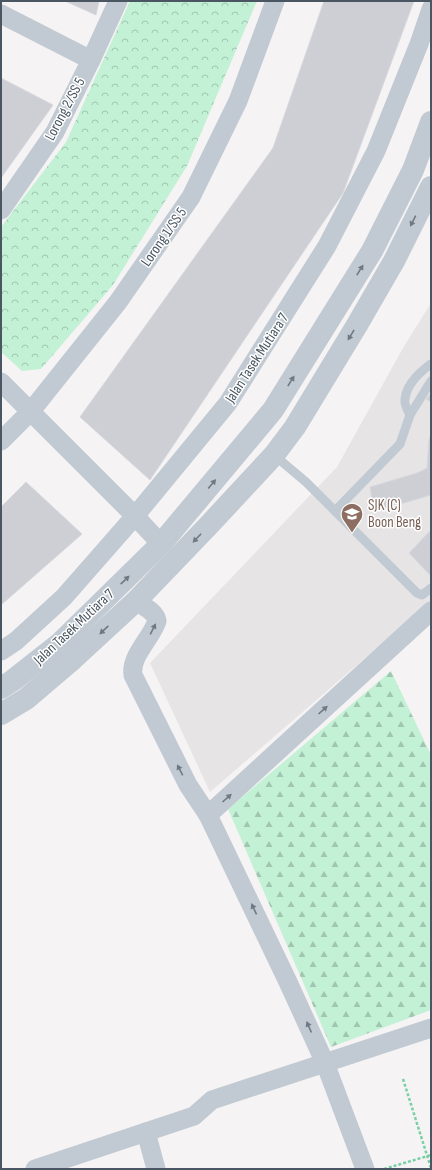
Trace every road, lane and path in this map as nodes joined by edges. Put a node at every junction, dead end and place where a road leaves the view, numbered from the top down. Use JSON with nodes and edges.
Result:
{"nodes":[{"id":1,"x":118,"y":1,"type":"edge"},
{"id":2,"x":275,"y":1,"type":"edge"},
{"id":3,"x":431,"y":9,"type":"edge"},
{"id":4,"x":1,"y":14,"type":"edge"},
{"id":5,"x":91,"y":60,"type":"junction"},
{"id":6,"x":431,"y":122,"type":"edge"},
{"id":7,"x":431,"y":186,"type":"edge"},
{"id":8,"x":1,"y":210,"type":"edge"},
{"id":9,"x":431,"y":364,"type":"edge"},
{"id":10,"x":431,"y":381,"type":"edge"},
{"id":11,"x":1,"y":382,"type":"edge"},
{"id":12,"x":31,"y":411,"type":"junction"},
{"id":13,"x":410,"y":415,"type":"junction"},
{"id":14,"x":1,"y":441,"type":"edge"},
{"id":15,"x":274,"y":455,"type":"junction"},
{"id":16,"x":335,"y":510,"type":"junction"},
{"id":17,"x":135,"y":516,"type":"junction"},
{"id":18,"x":161,"y":544,"type":"junction"},
{"id":19,"x":431,"y":588,"type":"edge"},
{"id":20,"x":136,"y":601,"type":"junction"},
{"id":21,"x":431,"y":611,"type":"edge"},
{"id":22,"x":1,"y":651,"type":"edge"},
{"id":23,"x":1,"y":688,"type":"edge"},
{"id":24,"x":1,"y":714,"type":"edge"},
{"id":25,"x":208,"y":815,"type":"junction"},
{"id":26,"x":431,"y":1028,"type":"edge"},
{"id":27,"x":325,"y":1063,"type":"junction"},
{"id":28,"x":404,"y":1079,"type":"dead end"},
{"id":29,"x":146,"y":1132,"type":"junction"},
{"id":30,"x":431,"y":1155,"type":"edge"},
{"id":31,"x":427,"y":1156,"type":"junction"},
{"id":32,"x":431,"y":1168,"type":"edge"},
{"id":33,"x":35,"y":1169,"type":"edge"},
{"id":34,"x":156,"y":1169,"type":"edge"},
{"id":35,"x":365,"y":1169,"type":"edge"},
{"id":36,"x":384,"y":1169,"type":"edge"}],
"edges":[{"from":1,"to":5,"type":"street","name":"Lorong 2/SS 5"},
{"from":2,"to":12,"type":"street","name":"Lorong 1/SS 5"},
{"from":3,"to":17,"type":"street","name":"Jalan Tasek Mutiara 7"},
{"from":4,"to":5,"type":"street"},
{"from":5,"to":8,"type":"street","name":"Lorong 2/SS 5"},
{"from":18,"to":6,"type":"street","name":"Jalan Tasek Mutiara 7","one_way":true},
{"from":7,"to":15,"type":"street","name":"Jalan Tasek Mutiara 7","one_way":true},
{"from":9,"to":13,"type":"lane"},
{"from":10,"to":13,"type":"lane"},
{"from":11,"to":12,"type":"street"},
{"from":12,"to":14,"type":"street","name":"Lorong 1/SS 5"},
{"from":12,"to":17,"type":"street"},
{"from":13,"to":16,"type":"lane"},
{"from":15,"to":16,"type":"lane"},
{"from":15,"to":20,"type":"street","name":"Jalan Tasek Mutiara 7","one_way":true},
{"from":16,"to":19,"type":"lane"},
{"from":17,"to":18,"type":"street"},
{"from":17,"to":22,"type":"street","name":"Jalan Tasek Mutiara 7"},
{"from":23,"to":18,"type":"street","name":"Jalan Tasek Mutiara 7","one_way":true},
{"from":20,"to":24,"type":"street","name":"Jalan Tasek Mutiara 7","one_way":true},
{"from":25,"to":20,"type":"street","one_way":true},
{"from":25,"to":21,"type":"street","one_way":true},
{"from":27,"to":25,"type":"street","one_way":true},
{"from":26,"to":27,"type":"street"},
{"from":27,"to":29,"type":"street"},
{"from":27,"to":35,"type":"street"},
{"from":28,"to":31,"type":"path"},
{"from":29,"to":33,"type":"street"},
{"from":29,"to":34,"type":"street"},
{"from":30,"to":31,"type":"path"},
{"from":31,"to":32,"type":"path"},
{"from":31,"to":36,"type":"path"}]}
